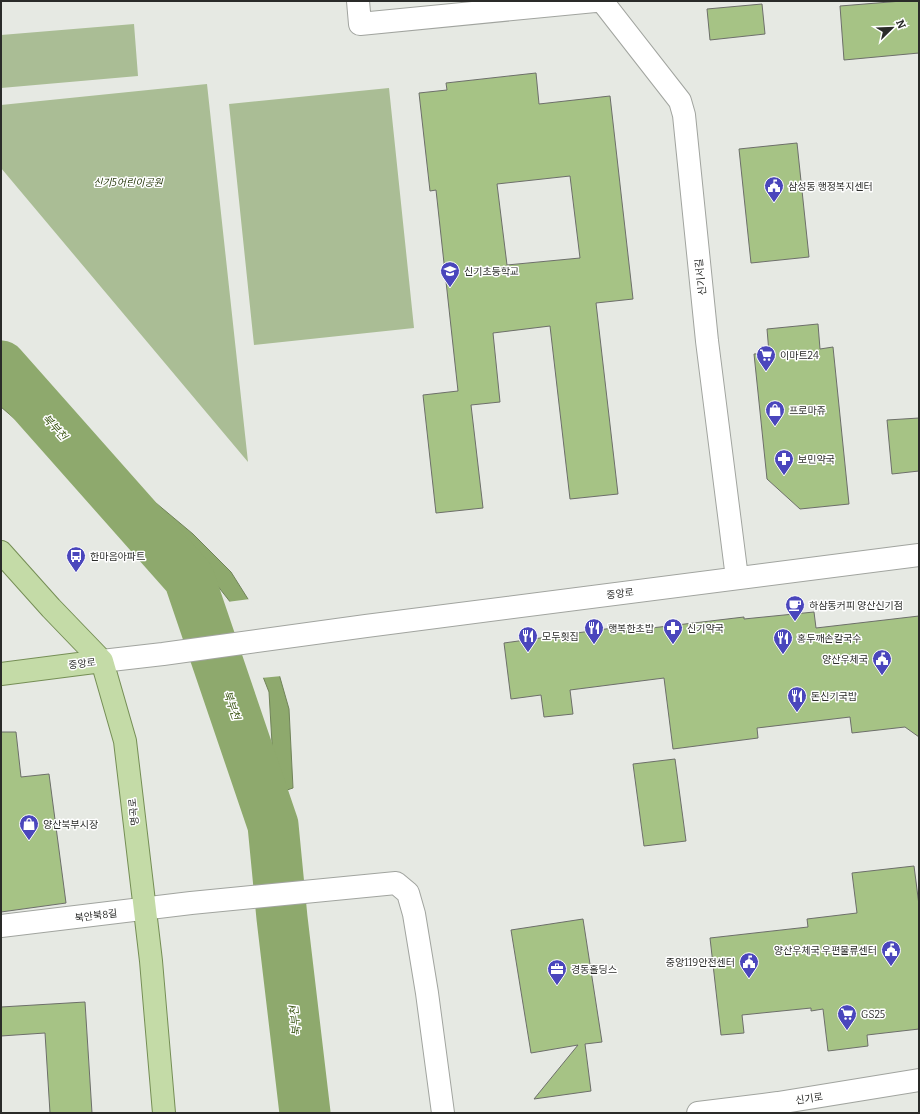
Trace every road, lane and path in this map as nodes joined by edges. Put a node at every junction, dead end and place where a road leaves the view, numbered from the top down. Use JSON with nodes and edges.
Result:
{"nodes":[{"id":1,"x":358,"y":1,"type":"edge"},
{"id":2,"x":595,"y":1,"type":"edge"},
{"id":3,"x":602,"y":1,"type":"edge"},
{"id":4,"x":1,"y":552,"type":"edge"},
{"id":5,"x":919,"y":555,"type":"edge"},
{"id":6,"x":737,"y":578,"type":"junction"},
{"id":7,"x":102,"y":661,"type":"junction"},
{"id":8,"x":1,"y":674,"type":"edge"},
{"id":9,"x":144,"y":909,"type":"junction"},
{"id":10,"x":1,"y":926,"type":"edge"},
{"id":11,"x":919,"y":1080,"type":"edge"},
{"id":12,"x":779,"y":1108,"type":"edge"},
{"id":13,"x":164,"y":1113,"type":"edge"},
{"id":14,"x":444,"y":1113,"type":"edge"},
{"id":15,"x":698,"y":1113,"type":"edge"}],
"edges":[{"from":1,"to":2,"type":"street"},
{"from":3,"to":6,"type":"street","name":"신기서길"},
{"from":4,"to":7,"type":"main road","name":"명곡로"},
{"from":5,"to":6,"type":"street","name":"중앙로"},
{"from":6,"to":7,"type":"street","name":"중앙로"},
{"from":7,"to":8,"type":"main road","name":"중앙로"},
{"from":7,"to":9,"type":"main road","name":"명곡로"},
{"from":9,"to":10,"type":"street","name":"북안북8길"},
{"from":9,"to":13,"type":"main road","name":"명곡로"},
{"from":9,"to":14,"type":"street","name":"북안북8길"},
{"from":11,"to":12,"type":"street","name":"신기로"},
{"from":12,"to":15,"type":"street","name":"신기로"}]}
